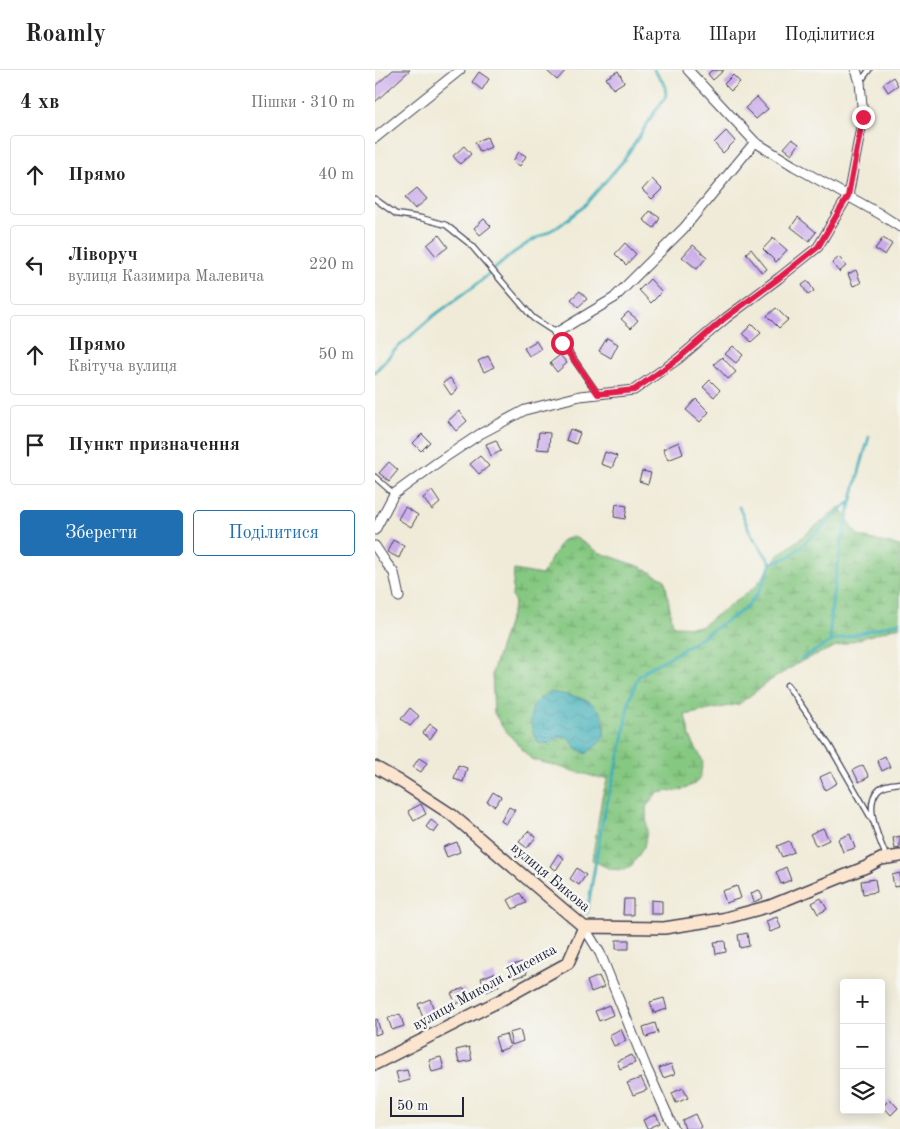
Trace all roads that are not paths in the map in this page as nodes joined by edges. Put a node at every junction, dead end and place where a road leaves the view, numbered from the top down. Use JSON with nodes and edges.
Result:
{"nodes":[{"id":1,"x":688,"y":70,"type":"edge"},
{"id":2,"x":855,"y":70,"type":"edge"},
{"id":3,"x":869,"y":70,"type":"edge"},
{"id":4,"x":459,"y":71,"type":"edge"},
{"id":5,"x":860,"y":82,"type":"junction"},
{"id":6,"x":375,"y":138,"type":"edge"},
{"id":7,"x":755,"y":142,"type":"junction"},
{"id":8,"x":848,"y":196,"type":"junction"},
{"id":9,"x":375,"y":199,"type":"edge"},
{"id":10,"x":900,"y":227,"type":"edge"},
{"id":11,"x":556,"y":333,"type":"junction"},
{"id":12,"x":598,"y":394,"type":"junction"},
{"id":13,"x":375,"y":477,"type":"edge"},
{"id":14,"x":394,"y":494,"type":"junction"},
{"id":15,"x":375,"y":530,"type":"edge"},
{"id":16,"x":375,"y":546,"type":"edge"},
{"id":17,"x":399,"y":597,"type":"dead end"},
{"id":18,"x":787,"y":685,"type":"dead end"},
{"id":19,"x":375,"y":767,"type":"edge"},
{"id":20,"x":900,"y":784,"type":"edge"},
{"id":21,"x":874,"y":823,"type":"junction"},
{"id":22,"x":900,"y":856,"type":"edge"},
{"id":23,"x":887,"y":858,"type":"junction"},
{"id":24,"x":584,"y":927,"type":"junction"},
{"id":25,"x":375,"y":1064,"type":"edge"},
{"id":26,"x":674,"y":1129,"type":"edge"}],
"edges":[{"from":1,"to":7,"type":"street"},
{"from":2,"to":5,"type":"street"},
{"from":3,"to":5,"type":"lane"},
{"from":4,"to":6,"type":"street"},
{"from":5,"to":8,"type":"street"},
{"from":7,"to":8,"type":"street"},
{"from":7,"to":11,"type":"street"},
{"from":8,"to":10,"type":"street"},
{"from":8,"to":12,"type":"street"},
{"from":9,"to":11,"type":"lane"},
{"from":11,"to":12,"type":"lane"},
{"from":12,"to":14,"type":"street"},
{"from":13,"to":14,"type":"lane"},
{"from":14,"to":15,"type":"street"},
{"from":16,"to":17,"type":"street"},
{"from":18,"to":21,"type":"lane"},
{"from":19,"to":24,"type":"street","name":"вулиця Бикова"},
{"from":20,"to":21,"type":"lane"},
{"from":21,"to":23,"type":"lane"},
{"from":22,"to":23,"type":"street","name":"вулиця Бикова"},
{"from":23,"to":24,"type":"street","name":"вулиця Бикова"},
{"from":24,"to":25,"type":"street","name":"вулиця Миколи Лисенка"},
{"from":24,"to":26,"type":"street"}]}
